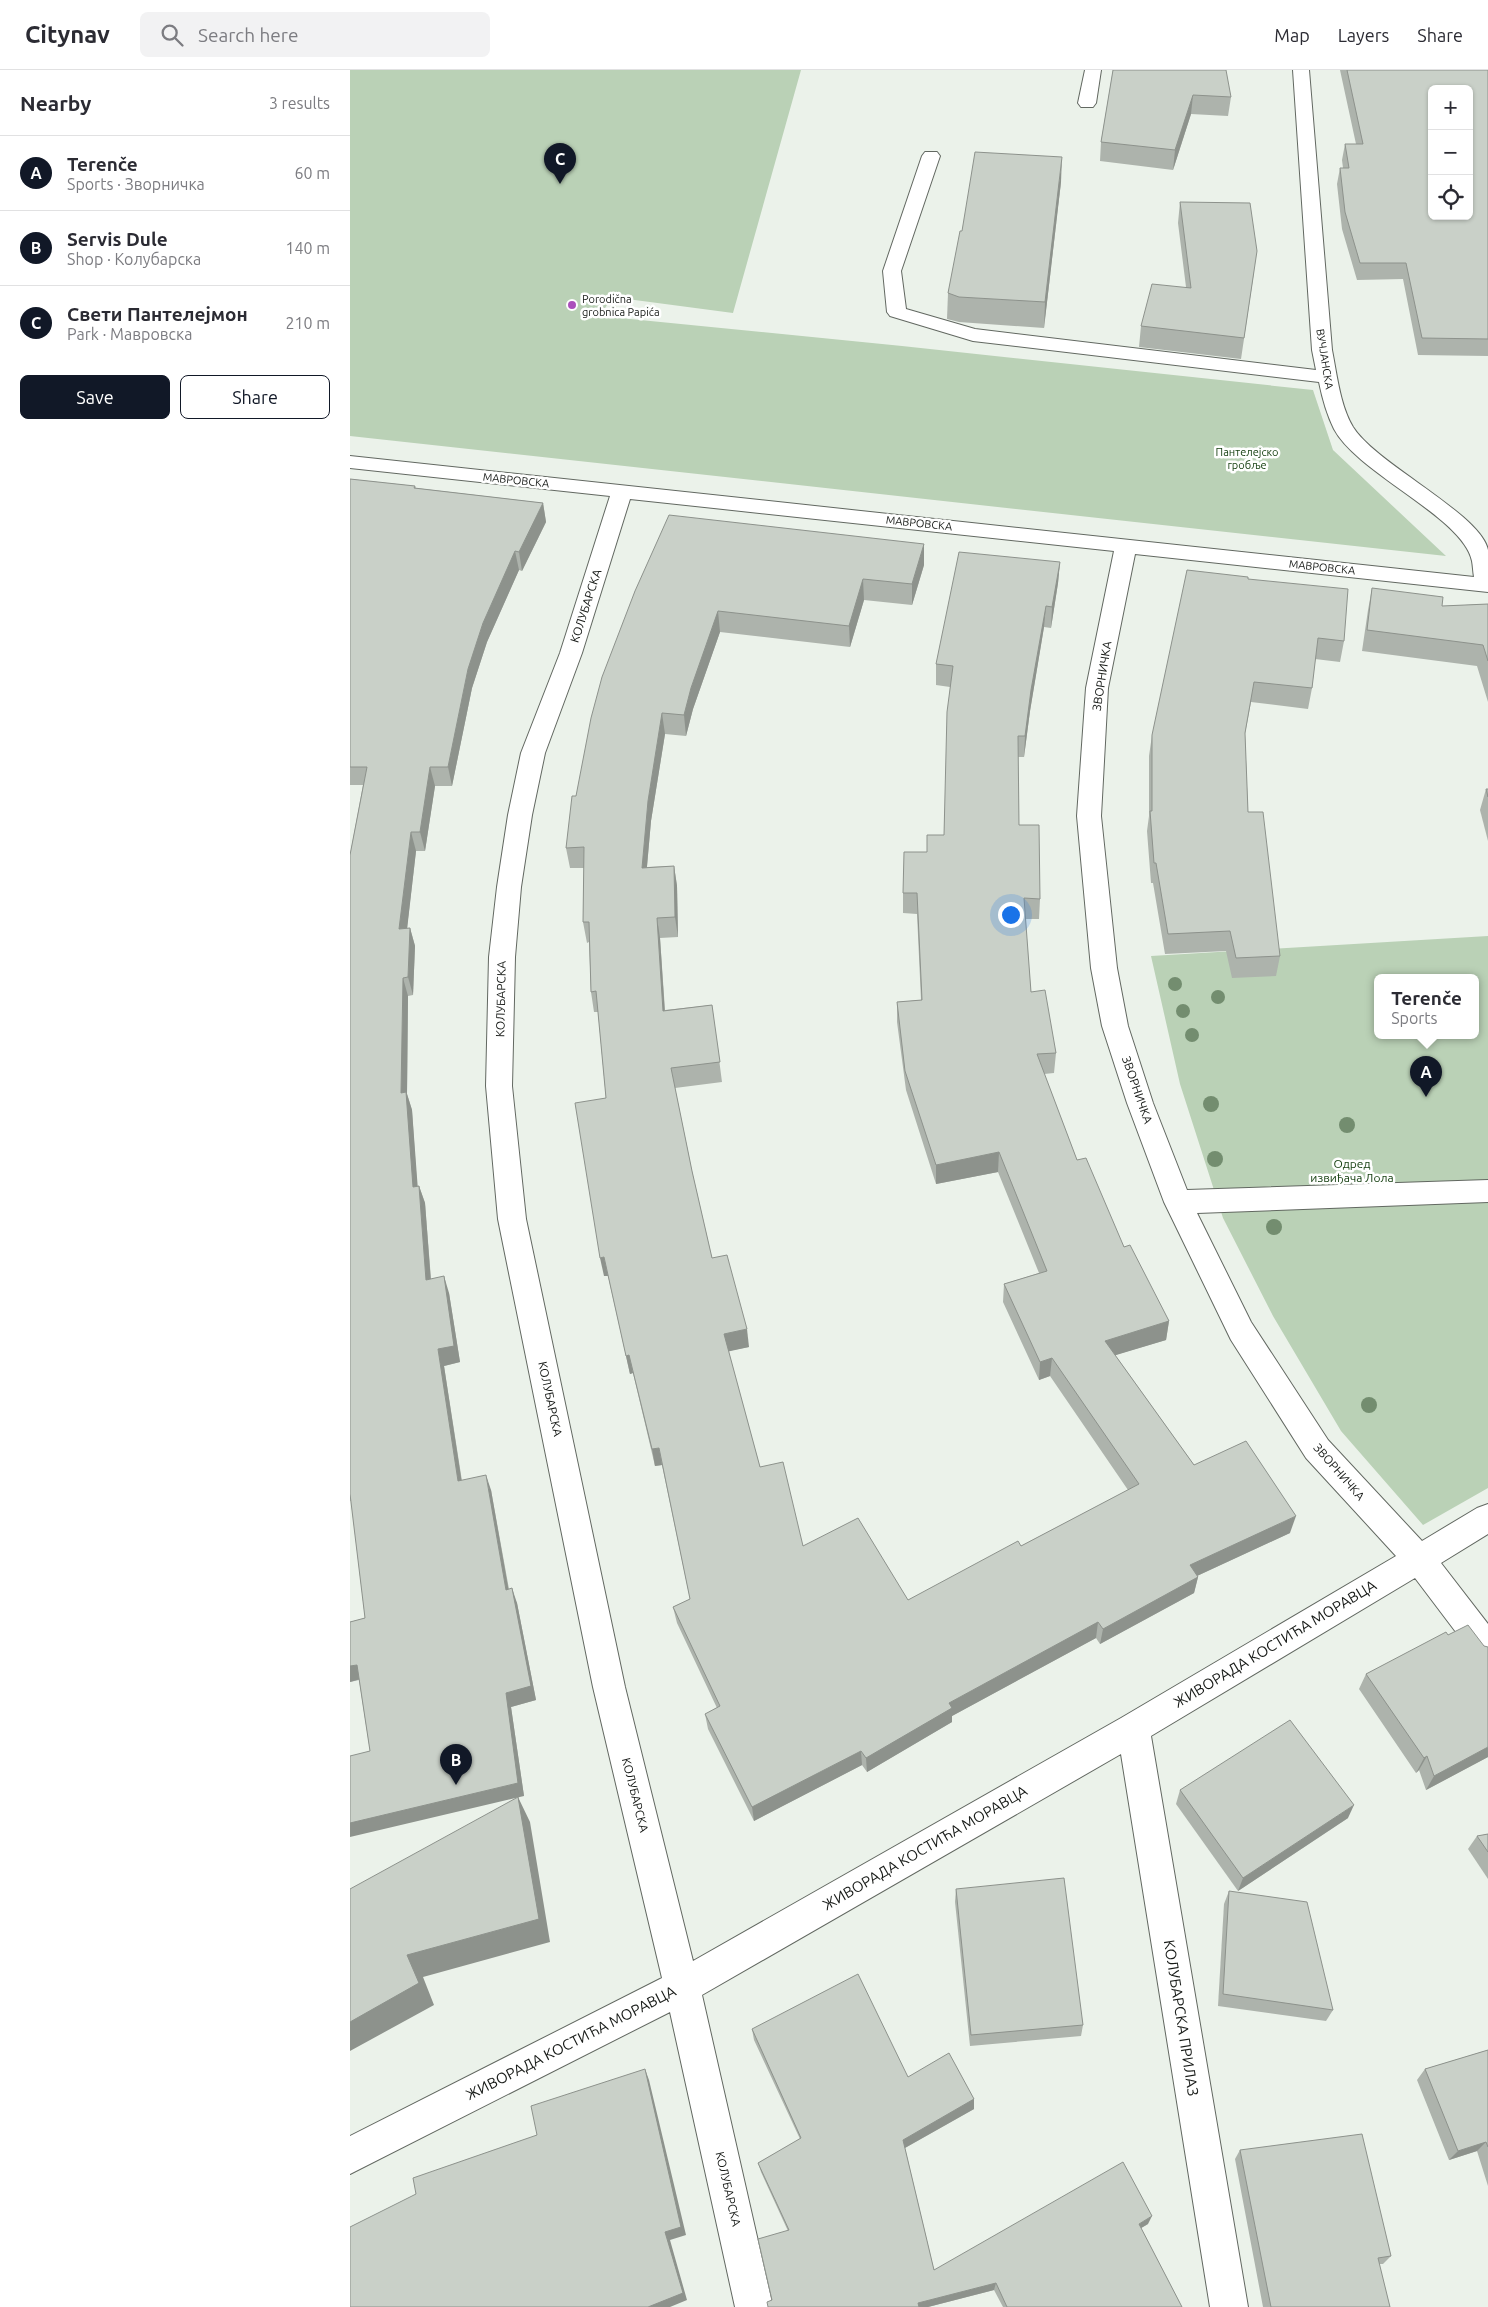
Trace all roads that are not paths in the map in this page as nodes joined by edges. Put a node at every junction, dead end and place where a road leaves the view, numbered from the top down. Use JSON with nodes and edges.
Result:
{"nodes":[{"id":1,"x":1093,"y":70,"type":"edge"},
{"id":2,"x":1301,"y":70,"type":"edge"},
{"id":3,"x":1087,"y":103,"type":"dead end"},
{"id":4,"x":931,"y":156,"type":"dead end"},
{"id":5,"x":1327,"y":377,"type":"junction"},
{"id":6,"x":350,"y":462,"type":"edge"},
{"id":7,"x":622,"y":491,"type":"junction"},
{"id":8,"x":1126,"y":545,"type":"junction"},
{"id":9,"x":1487,"y":584,"type":"edge"},
{"id":10,"x":1488,"y":1191,"type":"edge"},
{"id":11,"x":1178,"y":1202,"type":"junction"},
{"id":12,"x":1488,"y":1518,"type":"edge"},
{"id":13,"x":1419,"y":1559,"type":"junction"},
{"id":14,"x":1488,"y":1649,"type":"edge"},
{"id":15,"x":1133,"y":1728,"type":"junction"},
{"id":16,"x":682,"y":1987,"type":"junction"},
{"id":17,"x":350,"y":2156,"type":"edge"},
{"id":18,"x":754,"y":2307,"type":"edge"},
{"id":19,"x":1229,"y":2307,"type":"edge"}],
"edges":[{"from":1,"to":3,"type":"street"},
{"from":2,"to":5,"type":"street","name":"ВУЧЈАНСКА"},
{"from":4,"to":5,"type":"street"},
{"from":5,"to":9,"type":"street","name":"ВУЧЈАНСКА"},
{"from":6,"to":7,"type":"street","name":"МАВРОВСКА"},
{"from":7,"to":8,"type":"street","name":"МАВРОВСКА"},
{"from":7,"to":16,"type":"street","name":"КОЛУБАРСКА"},
{"from":8,"to":9,"type":"street","name":"МАВРОВСКА"},
{"from":8,"to":11,"type":"street","name":"ЗВОРНИЧКА"},
{"from":10,"to":11,"type":"street"},
{"from":11,"to":13,"type":"street","name":"ЗВОРНИЧКА"},
{"from":12,"to":13,"type":"street","name":"ЖИВОРАДА КОСТИЋА МОРАВЦА"},
{"from":13,"to":14,"type":"street","name":"ЗВОРНИЧКА"},
{"from":13,"to":15,"type":"street","name":"ЖИВОРАДА КОСТИЋА МОРАВЦА"},
{"from":15,"to":16,"type":"street","name":"ЖИВОРАДА КОСТИЋА МОРАВЦА"},
{"from":15,"to":19,"type":"street","name":"КОЛУБАРСКА ПРИЛАЗ"},
{"from":16,"to":17,"type":"street","name":"ЖИВОРАДА КОСТИЋА МОРАВЦА"},
{"from":16,"to":18,"type":"street","name":"КОЛУБАРСКА"}]}
